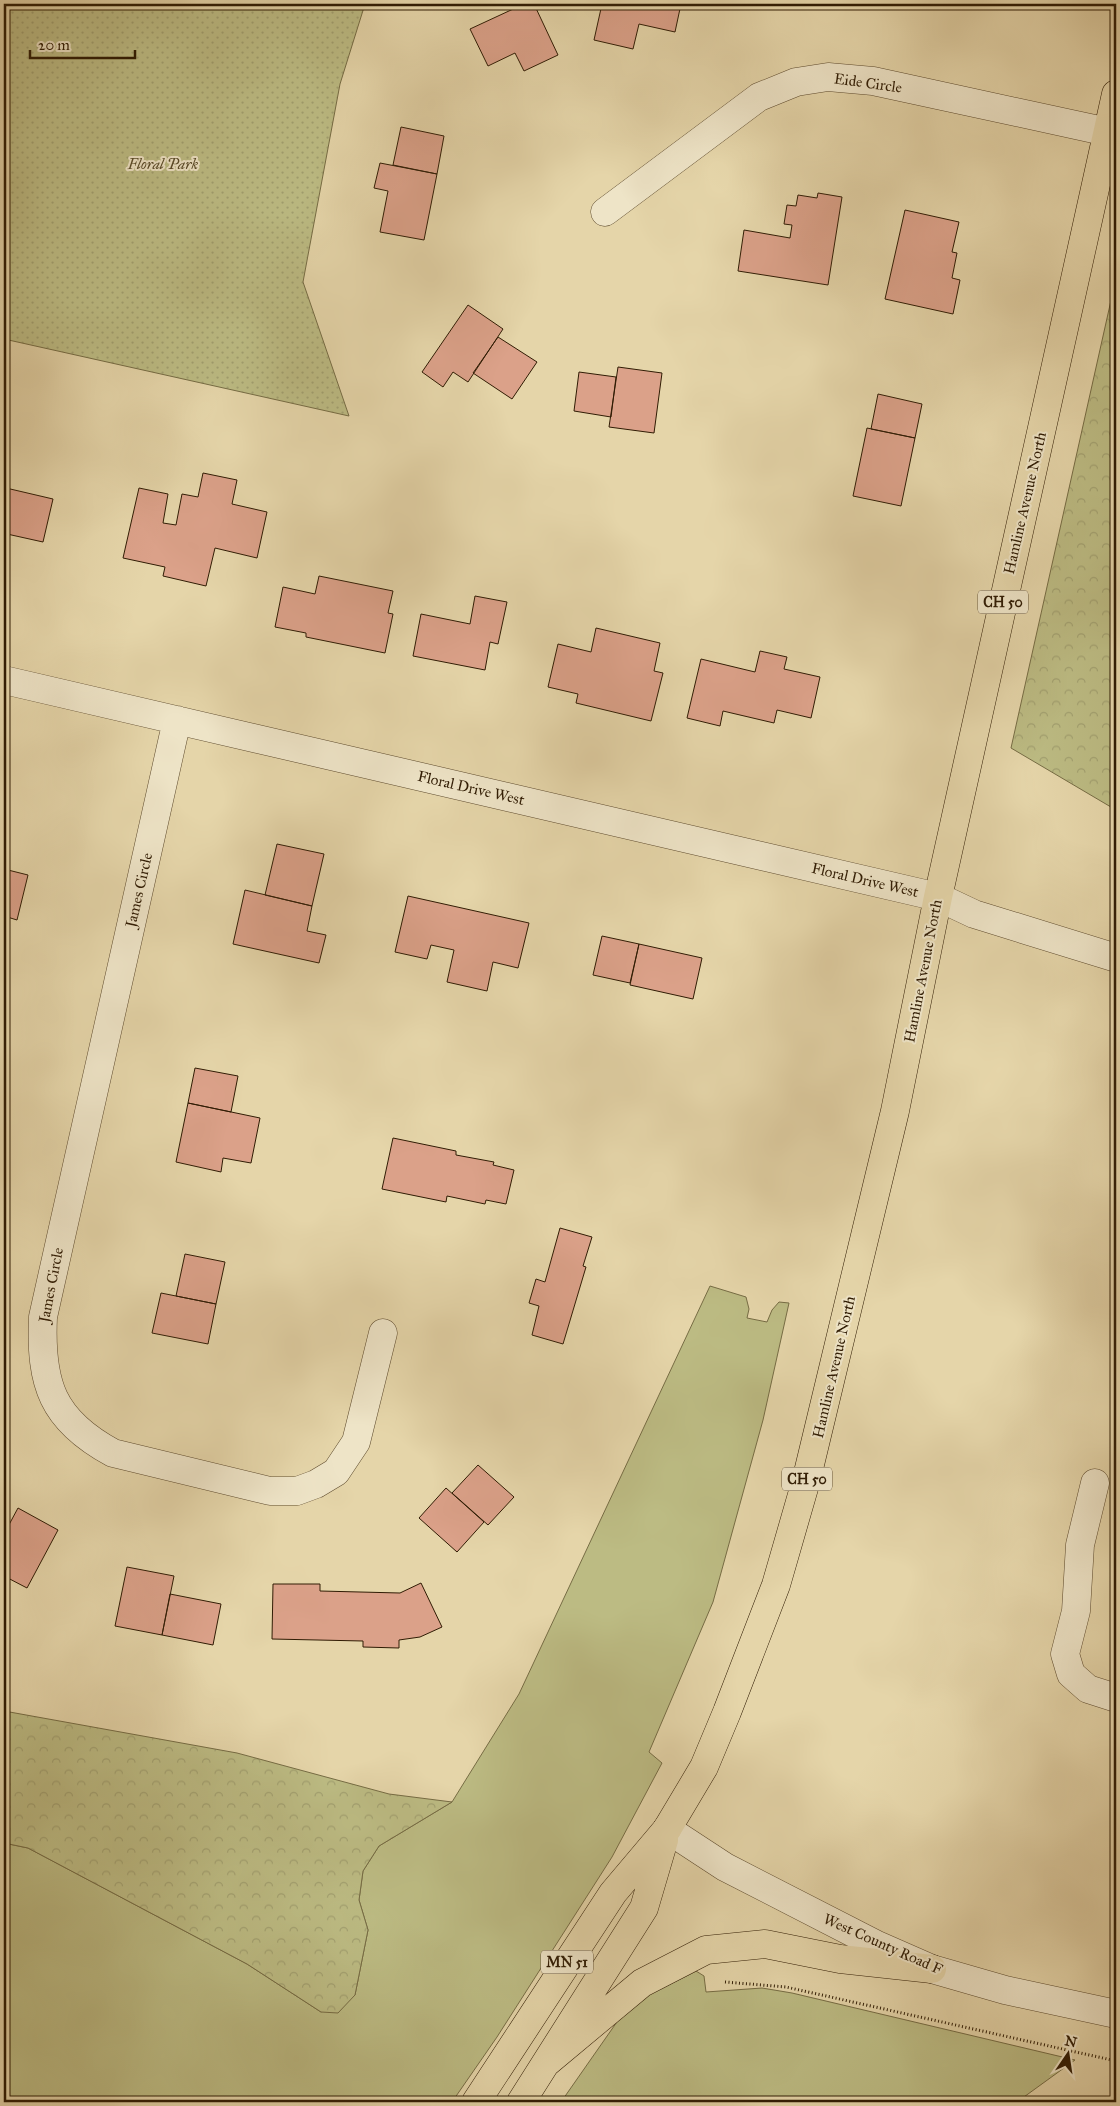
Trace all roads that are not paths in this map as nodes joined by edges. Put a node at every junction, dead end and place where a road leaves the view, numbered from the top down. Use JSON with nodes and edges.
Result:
{"nodes":[{"id":1,"x":1116,"y":94,"type":"edge"},
{"id":2,"x":1108,"y":132,"type":"junction"},
{"id":3,"x":605,"y":212,"type":"dead end"},
{"id":4,"x":4,"y":680,"type":"edge"},
{"id":5,"x":177,"y":720,"type":"junction"},
{"id":6,"x":938,"y":897,"type":"junction"},
{"id":7,"x":1116,"y":958,"type":"edge"},
{"id":8,"x":382,"y":1333,"type":"dead end"},
{"id":9,"x":1095,"y":1483,"type":"dead end"},
{"id":10,"x":1116,"y":1698,"type":"edge"},
{"id":11,"x":668,"y":1829,"type":"junction"},
{"id":12,"x":932,"y":1969,"type":"junction"},
{"id":13,"x":1116,"y":2014,"type":"edge"},
{"id":14,"x":546,"y":2063,"type":"junction"},
{"id":15,"x":476,"y":2102,"type":"edge"},
{"id":16,"x":521,"y":2102,"type":"edge"}],
"edges":[{"from":1,"to":2,"type":"main road","name":"Hamline Avenue North","number":"CH 50"},
{"from":2,"to":3,"type":"street","name":"Eide Circle"},
{"from":2,"to":6,"type":"main road","name":"Hamline Avenue North","number":"CH 50"},
{"from":4,"to":5,"type":"street","name":"Floral Drive West"},
{"from":5,"to":6,"type":"street","name":"Floral Drive West"},
{"from":5,"to":8,"type":"street","name":"James Circle"},
{"from":6,"to":7,"type":"street","name":"Floral Drive West"},
{"from":6,"to":11,"type":"main road","name":"Hamline Avenue North","number":"CH 50"},
{"from":9,"to":10,"type":"street"},
{"from":11,"to":12,"type":"street","name":"West County Road F"},
{"from":11,"to":14,"type":"main road","name":"Hamline Avenue North","number":"MN 51"},
{"from":11,"to":15,"type":"main road","name":"Hamline Avenue North","number":"MN 51"},
{"from":12,"to":13,"type":"street","name":"West County Road F"},
{"from":12,"to":14,"type":"main road"},
{"from":14,"to":16,"type":"main road","name":"Hamline Avenue North","number":"MN 51"}]}
